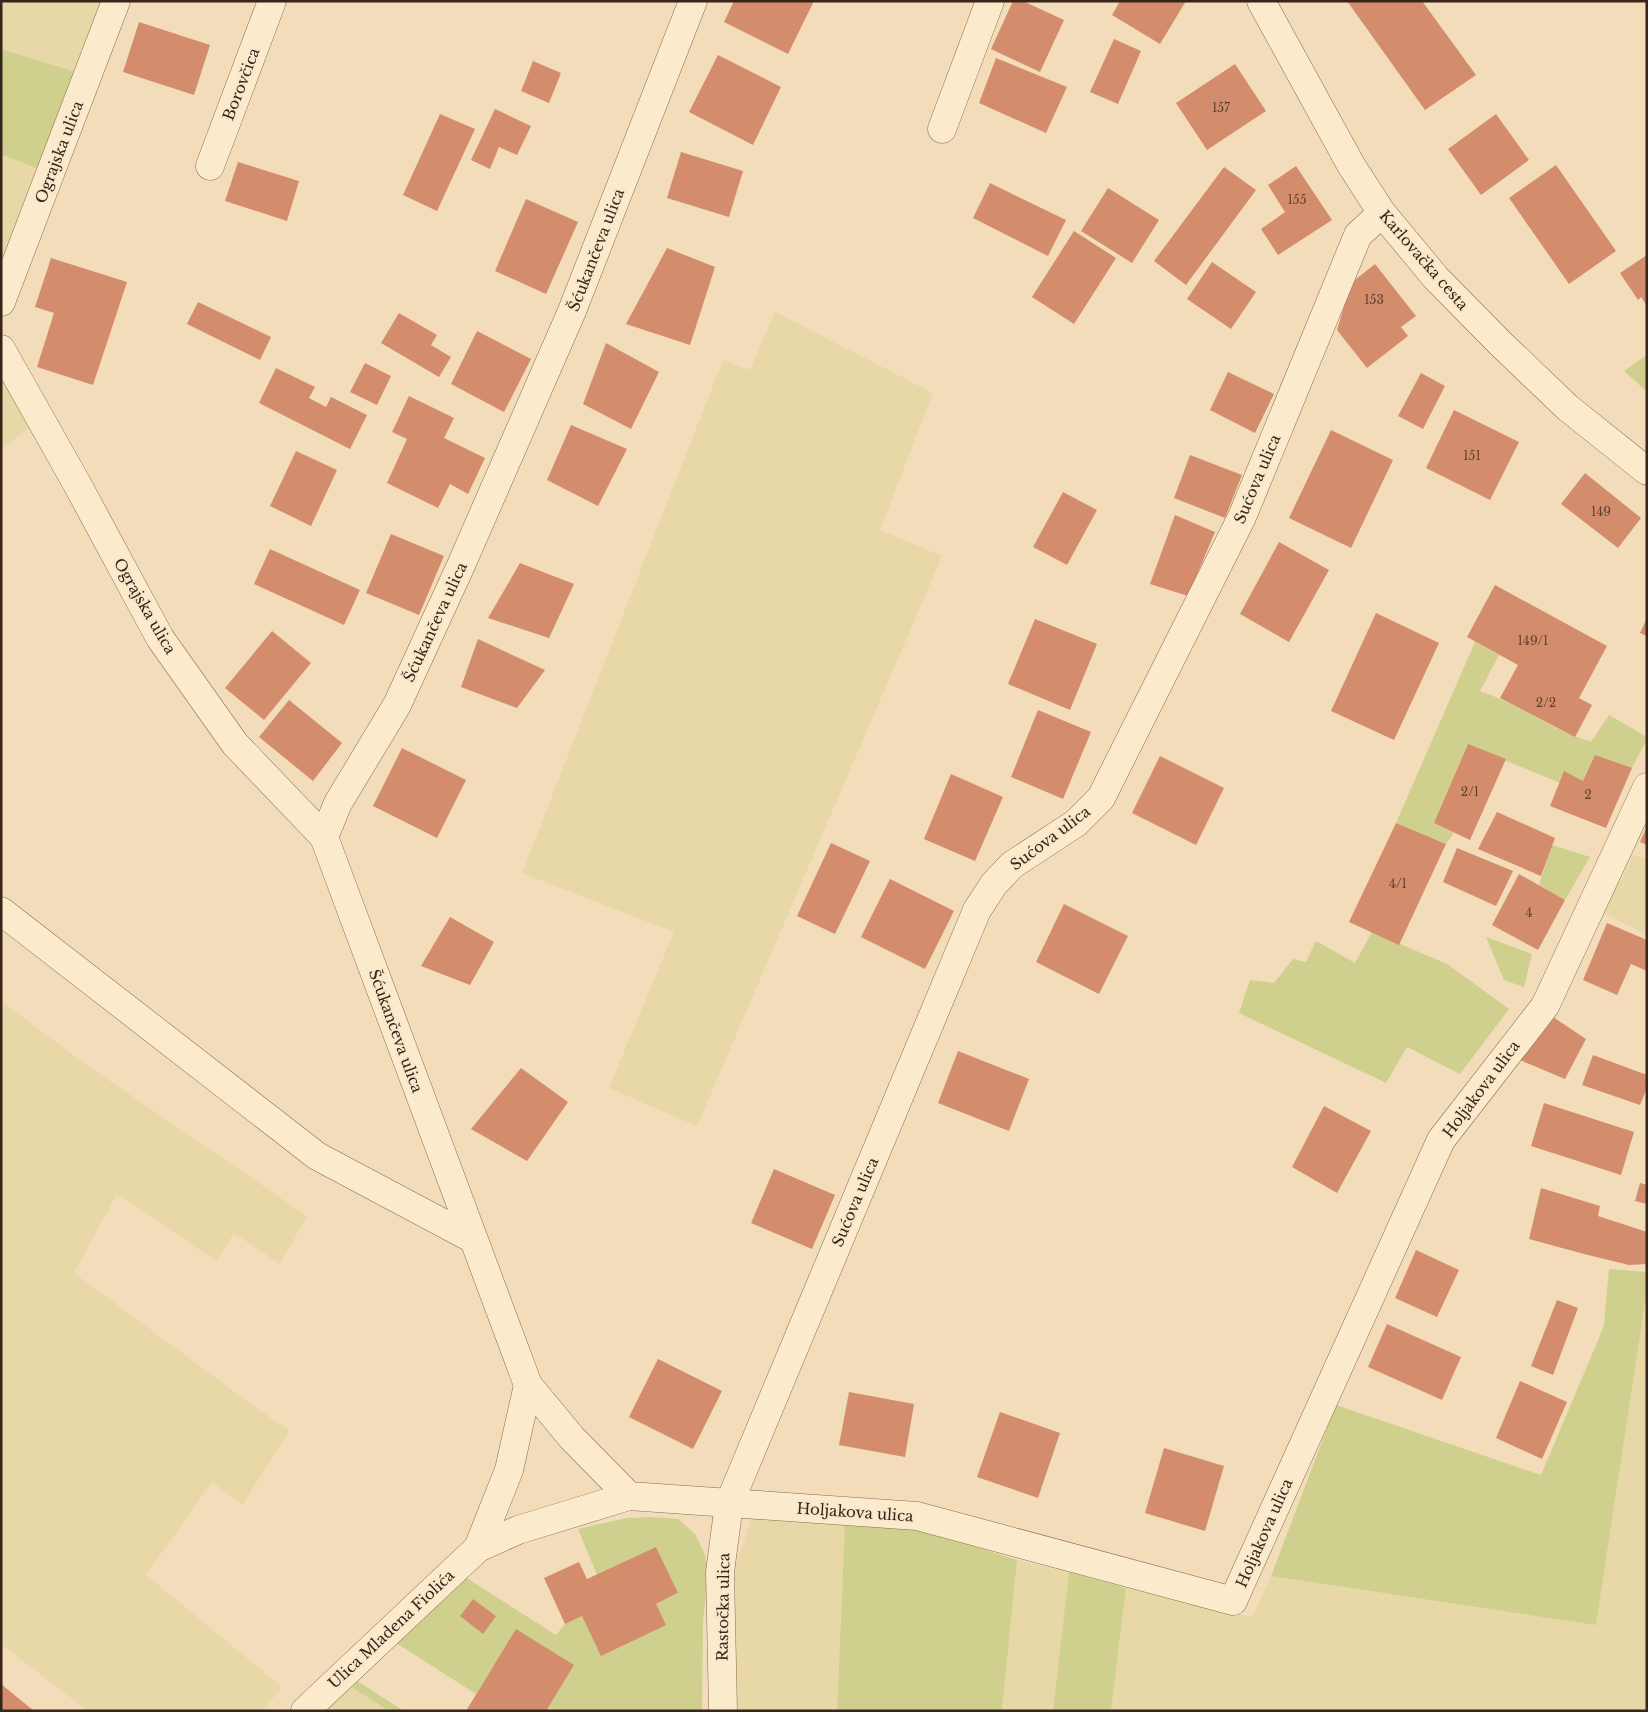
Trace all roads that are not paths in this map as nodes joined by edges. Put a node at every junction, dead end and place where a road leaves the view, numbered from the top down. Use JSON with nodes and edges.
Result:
{"nodes":[{"id":1,"x":116,"y":1,"type":"edge"},
{"id":2,"x":272,"y":1,"type":"edge"},
{"id":3,"x":693,"y":1,"type":"edge"},
{"id":4,"x":990,"y":1,"type":"edge"},
{"id":5,"x":1261,"y":1,"type":"edge"},
{"id":6,"x":942,"y":129,"type":"dead end"},
{"id":7,"x":210,"y":166,"type":"dead end"},
{"id":8,"x":1382,"y":213,"type":"junction"},
{"id":9,"x":1,"y":302,"type":"edge"},
{"id":10,"x":1,"y":349,"type":"edge"},
{"id":11,"x":1647,"y":472,"type":"edge"},
{"id":12,"x":1647,"y":787,"type":"edge"},
{"id":13,"x":324,"y":837,"type":"junction"},
{"id":14,"x":1,"y":911,"type":"edge"},
{"id":15,"x":473,"y":1239,"type":"junction"},
{"id":16,"x":528,"y":1385,"type":"junction"},
{"id":17,"x":629,"y":1496,"type":"junction"},
{"id":18,"x":728,"y":1504,"type":"junction"},
{"id":19,"x":478,"y":1548,"type":"junction"},
{"id":20,"x":305,"y":1711,"type":"edge"},
{"id":21,"x":723,"y":1711,"type":"edge"}],
"edges":[{"from":1,"to":9,"type":"street","name":"Ograjska ulica"},
{"from":2,"to":7,"type":"street","name":"Borovčica"},
{"from":3,"to":13,"type":"street","name":"Šćukančeva ulica"},
{"from":4,"to":6,"type":"street"},
{"from":5,"to":8,"type":"street","name":"Karlovačka cesta"},
{"from":8,"to":11,"type":"street","name":"Karlovačka cesta"},
{"from":8,"to":18,"type":"street","name":"Sućova ulica"},
{"from":10,"to":13,"type":"street","name":"Ograjska ulica"},
{"from":12,"to":18,"type":"street","name":"Holjakova ulica"},
{"from":13,"to":15,"type":"street","name":"Šćukančeva ulica"},
{"from":14,"to":15,"type":"street"},
{"from":15,"to":16,"type":"street","name":"Šćukančeva ulica"},
{"from":16,"to":17,"type":"street"},
{"from":16,"to":19,"type":"street","name":"Ulica Mladena Fiolića"},
{"from":17,"to":18,"type":"street","name":"Holjakova ulica"},
{"from":17,"to":19,"type":"street","name":"Ulica Mladena Fiolića"},
{"from":18,"to":21,"type":"street","name":"Rastočka ulica"},
{"from":19,"to":20,"type":"street","name":"Ulica Mladena Fiolića"}]}
